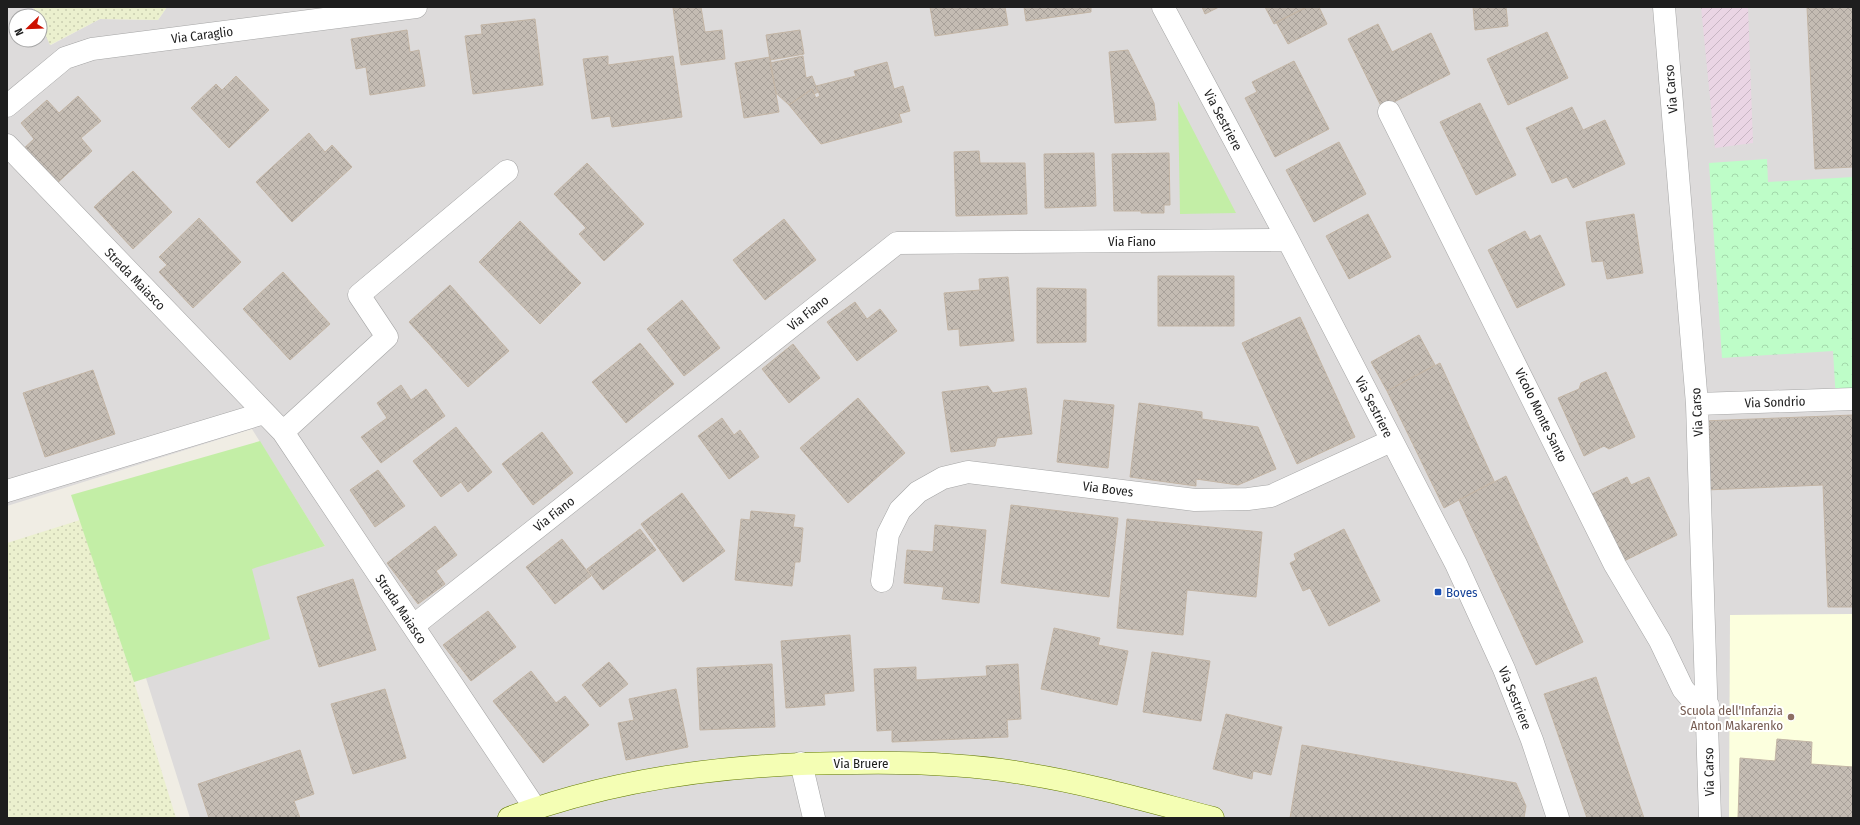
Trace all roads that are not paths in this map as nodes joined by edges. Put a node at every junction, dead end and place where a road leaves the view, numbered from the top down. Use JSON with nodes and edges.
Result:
{"nodes":[{"id":1,"x":416,"y":7,"type":"edge"},
{"id":2,"x":1163,"y":7,"type":"edge"},
{"id":3,"x":1664,"y":7,"type":"edge"},
{"id":4,"x":7,"y":106,"type":"edge"},
{"id":5,"x":1388,"y":112,"type":"dead end"},
{"id":6,"x":7,"y":145,"type":"edge"},
{"id":7,"x":507,"y":171,"type":"dead end"},
{"id":8,"x":1288,"y":240,"type":"junction"},
{"id":9,"x":1853,"y":399,"type":"edge"},
{"id":10,"x":1697,"y":404,"type":"junction"},
{"id":11,"x":264,"y":413,"type":"junction"},
{"id":12,"x":283,"y":432,"type":"junction"},
{"id":13,"x":1391,"y":441,"type":"junction"},
{"id":14,"x":7,"y":491,"type":"edge"},
{"id":15,"x":882,"y":581,"type":"dead end"},
{"id":16,"x":413,"y":626,"type":"junction"},
{"id":17,"x":1708,"y":705,"type":"junction"},
{"id":18,"x":801,"y":763,"type":"junction"},
{"id":19,"x":535,"y":808,"type":"junction"},
{"id":20,"x":509,"y":818,"type":"edge"},
{"id":21,"x":814,"y":818,"type":"edge"},
{"id":22,"x":1213,"y":818,"type":"edge"},
{"id":23,"x":1558,"y":818,"type":"edge"},
{"id":24,"x":1710,"y":818,"type":"edge"}],
"edges":[{"from":1,"to":4,"type":"street","name":"Via Caraglio"},
{"from":2,"to":8,"type":"street","name":"Via Sestriere"},
{"from":3,"to":10,"type":"street","name":"Via Carso"},
{"from":5,"to":17,"type":"street","name":"Vicolo Monte Santo"},
{"from":6,"to":11,"type":"street","name":"Strada Maiasco"},
{"from":7,"to":12,"type":"street"},
{"from":8,"to":13,"type":"street","name":"Via Sestriere"},
{"from":8,"to":16,"type":"street","name":"Via Fiano"},
{"from":9,"to":10,"type":"street","name":"Via Sondrio"},
{"from":10,"to":17,"type":"street","name":"Via Carso"},
{"from":11,"to":12,"type":"street","name":"Strada Maiasco"},
{"from":11,"to":14,"type":"street"},
{"from":12,"to":16,"type":"street","name":"Strada Maiasco"},
{"from":13,"to":15,"type":"street","name":"Via Boves"},
{"from":13,"to":23,"type":"street","name":"Via Sestriere"},
{"from":16,"to":19,"type":"street","name":"Strada Maiasco"},
{"from":17,"to":24,"type":"street","name":"Via Carso"},
{"from":18,"to":19,"type":"street","name":"Via Bruere"},
{"from":18,"to":21,"type":"street"},
{"from":18,"to":22,"type":"street","name":"Via Bruere"},
{"from":19,"to":20,"type":"street","name":"Via Bruere"}]}
